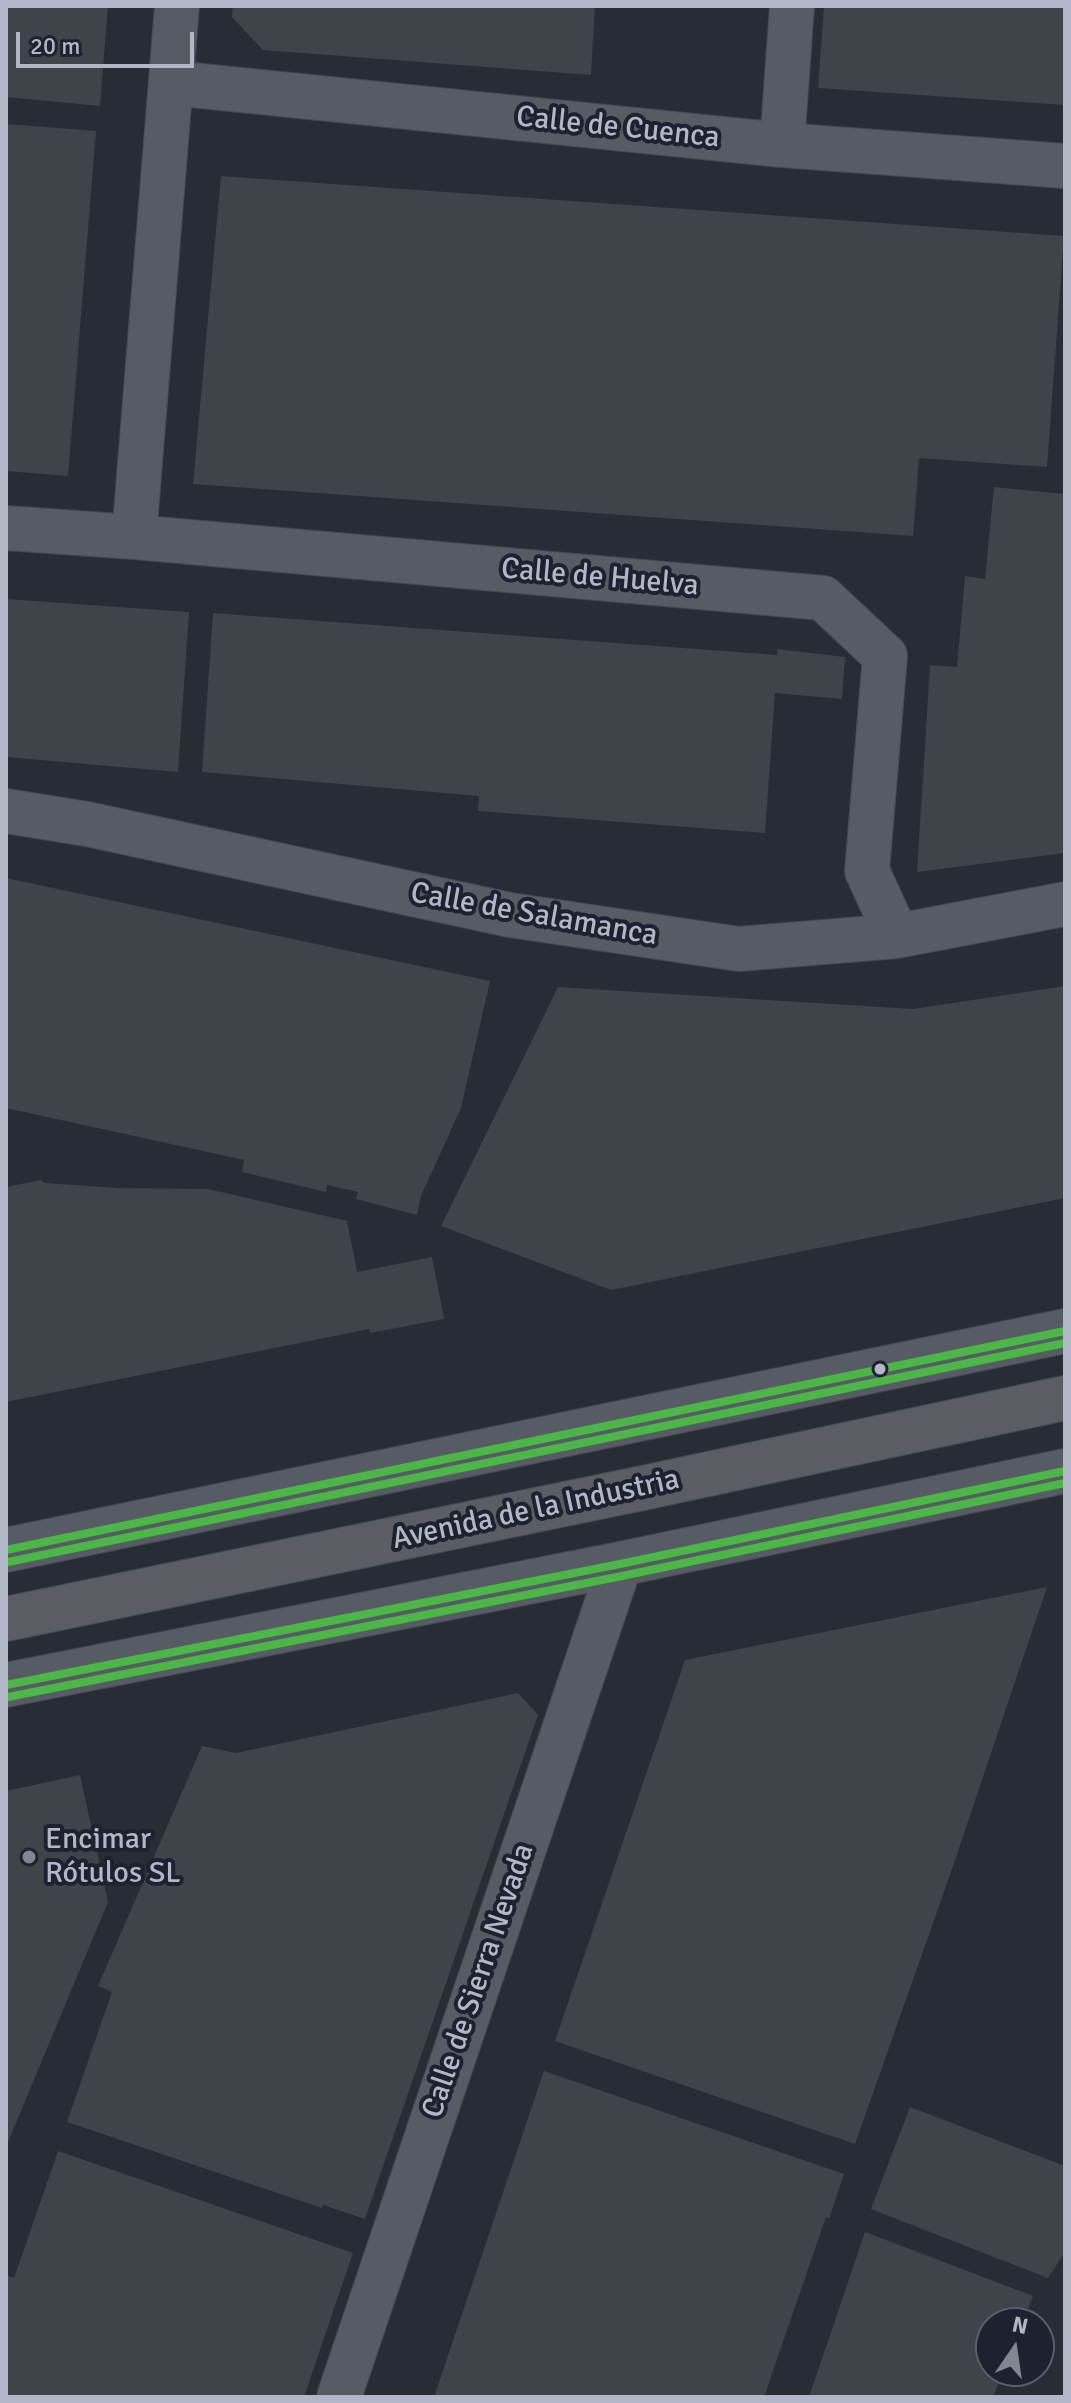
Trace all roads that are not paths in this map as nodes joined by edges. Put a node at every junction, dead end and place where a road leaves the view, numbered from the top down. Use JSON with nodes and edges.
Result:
{"nodes":[{"id":1,"x":177,"y":6,"type":"edge"},
{"id":2,"x":792,"y":6,"type":"edge"},
{"id":3,"x":172,"y":83,"type":"junction"},
{"id":4,"x":782,"y":145,"type":"junction"},
{"id":5,"x":1065,"y":166,"type":"edge"},
{"id":6,"x":6,"y":528,"type":"edge"},
{"id":7,"x":134,"y":537,"type":"junction"},
{"id":8,"x":6,"y":811,"type":"edge"},
{"id":9,"x":1065,"y":904,"type":"edge"},
{"id":10,"x":897,"y":936,"type":"junction"},
{"id":11,"x":1065,"y":1331,"type":"edge"},
{"id":12,"x":1065,"y":1398,"type":"edge"},
{"id":13,"x":1065,"y":1471,"type":"edge"},
{"id":14,"x":6,"y":1550,"type":"edge"},
{"id":15,"x":620,"y":1564,"type":"junction"},
{"id":16,"x":6,"y":1619,"type":"edge"},
{"id":17,"x":6,"y":1685,"type":"edge"},
{"id":18,"x":339,"y":2397,"type":"edge"}],
"edges":[{"from":1,"to":3,"type":"street"},
{"from":2,"to":4,"type":"street"},
{"from":3,"to":4,"type":"street","name":"Calle de Cuenca"},
{"from":3,"to":7,"type":"street"},
{"from":4,"to":5,"type":"street","name":"Calle de Cuenca"},
{"from":6,"to":7,"type":"street","name":"Calle de Huelva"},
{"from":7,"to":10,"type":"street","name":"Calle de Huelva"},
{"from":8,"to":10,"type":"street","name":"Calle de Salamanca"},
{"from":9,"to":10,"type":"street","name":"Calle de Salamanca"},
{"from":11,"to":14,"type":"street"},
{"from":12,"to":16,"type":"main road","name":"Avenida de la Industria"},
{"from":13,"to":15,"type":"street"},
{"from":15,"to":17,"type":"street"},
{"from":15,"to":18,"type":"street","name":"Calle de Sierra Nevada"}]}
